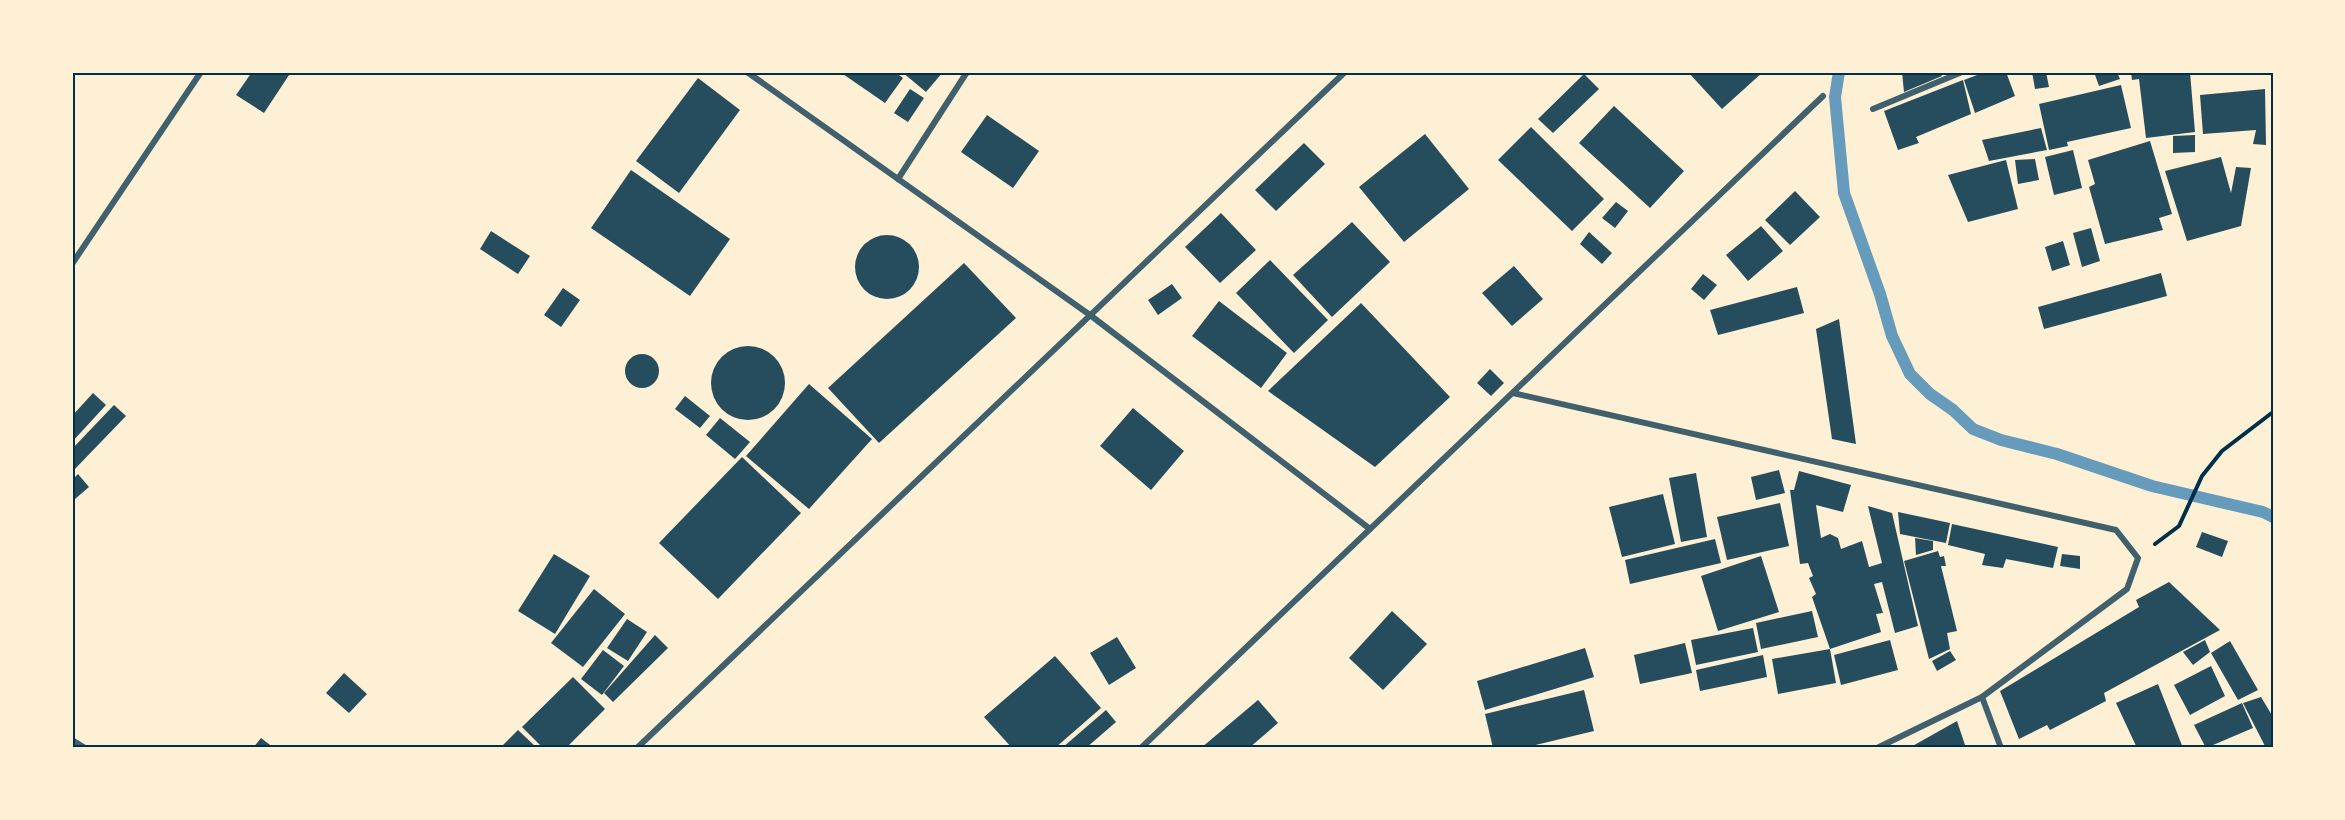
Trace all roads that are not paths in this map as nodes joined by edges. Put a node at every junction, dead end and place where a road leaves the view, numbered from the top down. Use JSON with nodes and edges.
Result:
{"nodes":[{"id":1,"x":201,"y":72,"type":"edge"},
{"id":2,"x":747,"y":72,"type":"edge"},
{"id":3,"x":967,"y":72,"type":"edge"},
{"id":4,"x":1345,"y":72,"type":"edge"},
{"id":5,"x":1962,"y":72,"type":"edge"},
{"id":6,"x":1823,"y":96,"type":"dead end"},
{"id":7,"x":1873,"y":109,"type":"dead end"},
{"id":8,"x":898,"y":179,"type":"junction"},
{"id":9,"x":72,"y":264,"type":"edge"},
{"id":10,"x":1090,"y":315,"type":"junction"},
{"id":11,"x":1513,"y":393,"type":"junction"},
{"id":12,"x":1370,"y":529,"type":"junction"},
{"id":13,"x":1982,"y":698,"type":"junction"},
{"id":14,"x":72,"y":740,"type":"edge"},
{"id":15,"x":85,"y":748,"type":"edge"},
{"id":16,"x":637,"y":748,"type":"edge"},
{"id":17,"x":1141,"y":748,"type":"edge"},
{"id":18,"x":1877,"y":748,"type":"edge"},
{"id":19,"x":2001,"y":748,"type":"edge"}],
"edges":[{"from":1,"to":9,"type":"street"},
{"from":2,"to":8,"type":"street"},
{"from":3,"to":8,"type":"street"},
{"from":4,"to":10,"type":"street"},
{"from":5,"to":7,"type":"street"},
{"from":6,"to":11,"type":"street"},
{"from":8,"to":10,"type":"street"},
{"from":10,"to":12,"type":"street"},
{"from":10,"to":16,"type":"street"},
{"from":11,"to":12,"type":"street"},
{"from":11,"to":13,"type":"street"},
{"from":12,"to":17,"type":"street"},
{"from":13,"to":18,"type":"street"},
{"from":13,"to":19,"type":"street"},
{"from":14,"to":15,"type":"street"}]}
